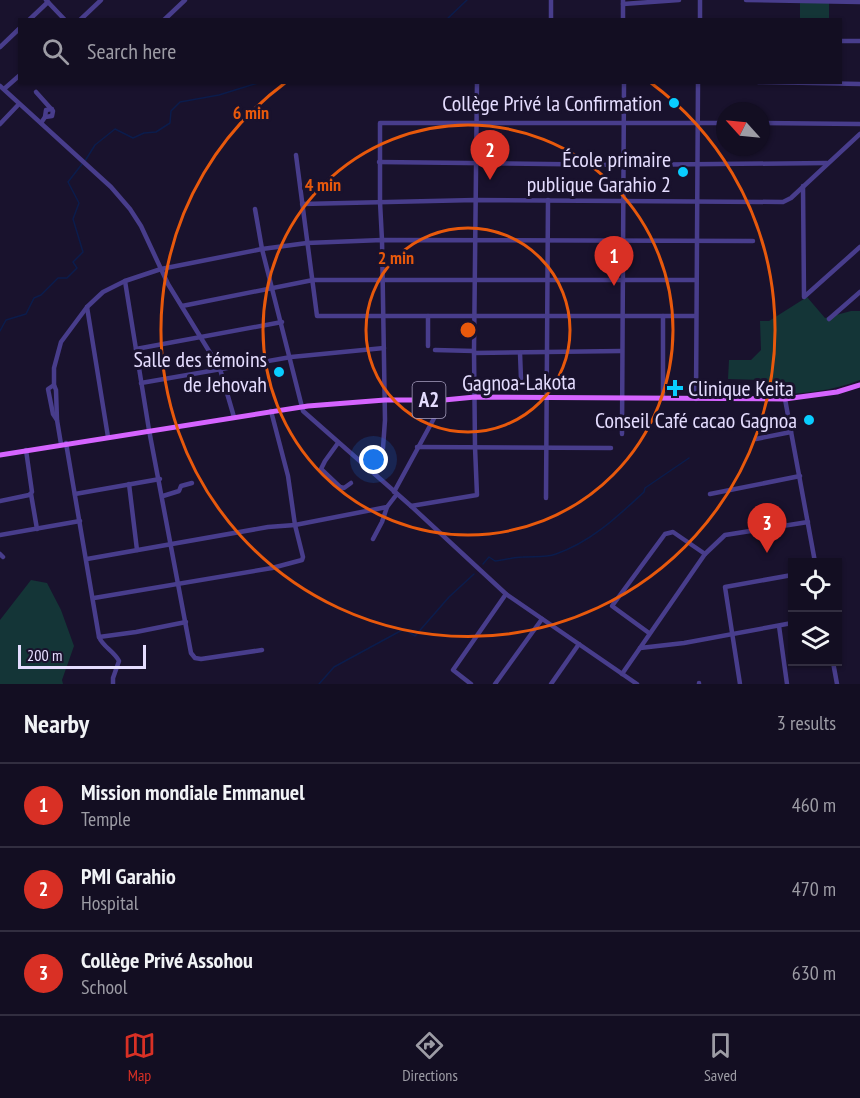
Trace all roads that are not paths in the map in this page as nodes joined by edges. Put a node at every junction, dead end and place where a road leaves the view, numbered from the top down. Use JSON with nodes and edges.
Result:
{"nodes":[{"id":1,"x":101,"y":0,"type":"edge"},
{"id":2,"x":185,"y":0,"type":"edge"},
{"id":3,"x":551,"y":0,"type":"edge"},
{"id":4,"x":679,"y":0,"type":"edge"},
{"id":5,"x":700,"y":0,"type":"edge"},
{"id":6,"x":746,"y":0,"type":"edge"},
{"id":7,"x":47,"y":1,"type":"edge"},
{"id":8,"x":623,"y":2,"type":"edge"},
{"id":9,"x":860,"y":2,"type":"edge"},
{"id":10,"x":31,"y":18,"type":"edge"},
{"id":11,"x":63,"y":18,"type":"edge"},
{"id":12,"x":82,"y":18,"type":"edge"},
{"id":13,"x":166,"y":18,"type":"edge"},
{"id":14,"x":551,"y":18,"type":"edge"},
{"id":15,"x":623,"y":18,"type":"edge"},
{"id":16,"x":700,"y":18,"type":"edge"},
{"id":17,"x":18,"y":30,"type":"edge"},
{"id":18,"x":842,"y":41,"type":"edge"},
{"id":19,"x":860,"y":41,"type":"edge"},
{"id":20,"x":0,"y":46,"type":"edge"},
{"id":21,"x":18,"y":76,"type":"edge"},
{"id":22,"x":477,"y":84,"type":"edge"},
{"id":23,"x":624,"y":84,"type":"edge"},
{"id":24,"x":698,"y":84,"type":"edge"},
{"id":25,"x":842,"y":84,"type":"edge"},
{"id":26,"x":860,"y":84,"type":"edge"},
{"id":27,"x":2,"y":88,"type":"edge"},
{"id":28,"x":36,"y":92,"type":"dead end"},
{"id":29,"x":19,"y":104,"type":"junction"},
{"id":30,"x":476,"y":122,"type":"junction"},
{"id":31,"x":41,"y":123,"type":"junction"},
{"id":32,"x":623,"y":123,"type":"junction"},
{"id":33,"x":697,"y":123,"type":"junction"},
{"id":34,"x":716,"y":123,"type":"edge"},
{"id":35,"x":770,"y":123,"type":"edge"},
{"id":36,"x":0,"y":124,"type":"edge"},
{"id":37,"x":860,"y":124,"type":"edge"},
{"id":38,"x":860,"y":134,"type":"edge"},
{"id":39,"x":296,"y":155,"type":"dead end"},
{"id":40,"x":380,"y":162,"type":"junction"},
{"id":41,"x":476,"y":162,"type":"junction"},
{"id":42,"x":827,"y":163,"type":"junction"},
{"id":43,"x":697,"y":164,"type":"junction"},
{"id":44,"x":623,"y":165,"type":"junction"},
{"id":45,"x":803,"y":186,"type":"junction"},
{"id":46,"x":476,"y":200,"type":"junction"},
{"id":47,"x":548,"y":200,"type":"junction"},
{"id":48,"x":623,"y":200,"type":"junction"},
{"id":49,"x":697,"y":201,"type":"junction"},
{"id":50,"x":380,"y":202,"type":"junction"},
{"id":51,"x":302,"y":204,"type":"junction"},
{"id":52,"x":255,"y":209,"type":"dead end"},
{"id":53,"x":382,"y":240,"type":"junction"},
{"id":54,"x":475,"y":240,"type":"junction"},
{"id":55,"x":547,"y":240,"type":"junction"},
{"id":56,"x":622,"y":241,"type":"junction"},
{"id":57,"x":696,"y":241,"type":"junction"},
{"id":58,"x":753,"y":241,"type":"dead end"},
{"id":59,"x":307,"y":243,"type":"junction"},
{"id":60,"x":262,"y":249,"type":"junction"},
{"id":61,"x":859,"y":249,"type":"edge"},
{"id":62,"x":161,"y":269,"type":"junction"},
{"id":63,"x":383,"y":279,"type":"junction"},
{"id":64,"x":475,"y":279,"type":"junction"},
{"id":65,"x":548,"y":279,"type":"junction"},
{"id":66,"x":313,"y":280,"type":"junction"},
{"id":67,"x":622,"y":280,"type":"junction"},
{"id":68,"x":696,"y":280,"type":"junction"},
{"id":69,"x":125,"y":281,"type":"junction"},
{"id":70,"x":272,"y":287,"type":"junction"},
{"id":71,"x":860,"y":292,"type":"edge"},
{"id":72,"x":182,"y":306,"type":"junction"},
{"id":73,"x":87,"y":307,"type":"junction"},
{"id":74,"x":384,"y":315,"type":"junction"},
{"id":75,"x":428,"y":316,"type":"junction"},
{"id":76,"x":474,"y":316,"type":"junction"},
{"id":77,"x":548,"y":316,"type":"junction"},
{"id":78,"x":622,"y":316,"type":"junction"},
{"id":79,"x":663,"y":316,"type":"junction"},
{"id":80,"x":696,"y":316,"type":"junction"},
{"id":81,"x":829,"y":319,"type":"dead end"},
{"id":82,"x":282,"y":322,"type":"junction"},
{"id":83,"x":201,"y":338,"type":"junction"},
{"id":84,"x":428,"y":346,"type":"dead end"},
{"id":85,"x":384,"y":348,"type":"junction"},
{"id":86,"x":136,"y":349,"type":"junction"},
{"id":87,"x":435,"y":350,"type":"dead end"},
{"id":88,"x":621,"y":351,"type":"junction"},
{"id":89,"x":474,"y":352,"type":"junction"},
{"id":90,"x":520,"y":353,"type":"junction"},
{"id":91,"x":547,"y":353,"type":"junction"},
{"id":92,"x":291,"y":357,"type":"junction"},
{"id":93,"x":220,"y":369,"type":"junction"},
{"id":94,"x":521,"y":379,"type":"dead end"},
{"id":95,"x":141,"y":383,"type":"junction"},
{"id":96,"x":860,"y":384,"type":"edge"},
{"id":97,"x":475,"y":397,"type":"junction"},
{"id":98,"x":547,"y":397,"type":"junction"},
{"id":99,"x":621,"y":397,"type":"junction"},
{"id":100,"x":663,"y":398,"type":"junction"},
{"id":101,"x":696,"y":399,"type":"junction"},
{"id":102,"x":785,"y":399,"type":"junction"},
{"id":103,"x":385,"y":400,"type":"junction"},
{"id":104,"x":444,"y":400,"type":"junction"},
{"id":105,"x":302,"y":407,"type":"junction"},
{"id":106,"x":271,"y":411,"type":"junction"},
{"id":107,"x":234,"y":417,"type":"junction"},
{"id":108,"x":149,"y":430,"type":"junction"},
{"id":109,"x":791,"y":432,"type":"junction"},
{"id":110,"x":622,"y":434,"type":"dead end"},
{"id":111,"x":108,"y":436,"type":"junction"},
{"id":112,"x":756,"y":439,"type":"dead end"},
{"id":113,"x":338,"y":443,"type":"junction"},
{"id":114,"x":64,"y":444,"type":"junction"},
{"id":115,"x":417,"y":447,"type":"junction"},
{"id":116,"x":475,"y":447,"type":"junction"},
{"id":117,"x":546,"y":447,"type":"junction"},
{"id":118,"x":382,"y":448,"type":"dead end"},
{"id":119,"x":611,"y":448,"type":"dead end"},
{"id":120,"x":26,"y":450,"type":"junction"},
{"id":121,"x":0,"y":455,"type":"edge"},
{"id":122,"x":800,"y":476,"type":"junction"},
{"id":123,"x":160,"y":479,"type":"junction"},
{"id":124,"x":192,"y":483,"type":"dead end"},
{"id":125,"x":351,"y":483,"type":"dead end"},
{"id":126,"x":129,"y":484,"type":"junction"},
{"id":127,"x":396,"y":493,"type":"junction"},
{"id":128,"x":31,"y":494,"type":"junction"},
{"id":129,"x":75,"y":494,"type":"junction"},
{"id":130,"x":710,"y":494,"type":"dead end"},
{"id":131,"x":163,"y":496,"type":"junction"},
{"id":132,"x":546,"y":498,"type":"dead end"},
{"id":133,"x":0,"y":501,"type":"edge"},
{"id":134,"x":411,"y":506,"type":"junction"},
{"id":135,"x":387,"y":507,"type":"junction"},
{"id":136,"x":80,"y":521,"type":"junction"},
{"id":137,"x":808,"y":522,"type":"junction"},
{"id":138,"x":295,"y":525,"type":"junction"},
{"id":139,"x":37,"y":529,"type":"junction"},
{"id":140,"x":0,"y":535,"type":"edge"},
{"id":141,"x":373,"y":539,"type":"dead end"},
{"id":142,"x":171,"y":544,"type":"junction"},
{"id":143,"x":137,"y":550,"type":"junction"},
{"id":144,"x":705,"y":554,"type":"junction"},
{"id":145,"x":87,"y":558,"type":"junction"},
{"id":146,"x":814,"y":558,"type":"edge"},
{"id":147,"x":788,"y":576,"type":"edge"},
{"id":148,"x":179,"y":583,"type":"junction"},
{"id":149,"x":506,"y":594,"type":"junction"},
{"id":150,"x":94,"y":598,"type":"junction"},
{"id":151,"x":542,"y":619,"type":"junction"},
{"id":152,"x":186,"y":622,"type":"junction"},
{"id":153,"x":788,"y":624,"type":"edge"},
{"id":154,"x":779,"y":626,"type":"junction"},
{"id":155,"x":649,"y":633,"type":"junction"},
{"id":156,"x":733,"y":634,"type":"junction"},
{"id":157,"x":99,"y":637,"type":"junction"},
{"id":158,"x":579,"y":644,"type":"junction"},
{"id":159,"x":640,"y":648,"type":"junction"},
{"id":160,"x":262,"y":650,"type":"dead end"},
{"id":161,"x":834,"y":666,"type":"edge"},
{"id":162,"x":622,"y":674,"type":"junction"},
{"id":163,"x":553,"y":683,"type":"edge"},
{"id":164,"x":113,"y":684,"type":"edge"},
{"id":165,"x":471,"y":684,"type":"edge"},
{"id":166,"x":495,"y":684,"type":"edge"},
{"id":167,"x":637,"y":684,"type":"edge"},
{"id":168,"x":740,"y":684,"type":"edge"},
{"id":169,"x":787,"y":684,"type":"edge"},
{"id":170,"x":837,"y":684,"type":"edge"}],
"edges":[{"from":1,"to":12,"type":"street"},
{"from":2,"to":13,"type":"street"},
{"from":3,"to":14,"type":"street"},
{"from":4,"to":8,"type":"street"},
{"from":5,"to":16,"type":"street"},
{"from":6,"to":9,"type":"street"},
{"from":7,"to":10,"type":"street"},
{"from":7,"to":11,"type":"street"},
{"from":8,"to":15,"type":"street"},
{"from":17,"to":20,"type":"street"},
{"from":18,"to":19,"type":"street"},
{"from":21,"to":27,"type":"street"},
{"from":22,"to":30,"type":"street"},
{"from":23,"to":32,"type":"street"},
{"from":24,"to":33,"type":"street"},
{"from":25,"to":26,"type":"street"},
{"from":27,"to":29,"type":"street"},
{"from":28,"to":31,"type":"street"},
{"from":29,"to":31,"type":"street"},
{"from":29,"to":36,"type":"street"},
{"from":30,"to":32,"type":"street"},
{"from":30,"to":40,"type":"street"},
{"from":30,"to":41,"type":"street"},
{"from":31,"to":62,"type":"street"},
{"from":32,"to":33,"type":"street"},
{"from":32,"to":44,"type":"street"},
{"from":33,"to":34,"type":"street"},
{"from":33,"to":43,"type":"street"},
{"from":35,"to":37,"type":"street"},
{"from":38,"to":42,"type":"street"},
{"from":39,"to":51,"type":"street"},
{"from":40,"to":41,"type":"street"},
{"from":40,"to":50,"type":"street"},
{"from":41,"to":44,"type":"street"},
{"from":41,"to":46,"type":"street"},
{"from":42,"to":43,"type":"street"},
{"from":42,"to":45,"type":"street"},
{"from":43,"to":44,"type":"street"},
{"from":43,"to":49,"type":"street"},
{"from":44,"to":48,"type":"street"},
{"from":45,"to":49,"type":"street"},
{"from":45,"to":61,"type":"street"},
{"from":46,"to":47,"type":"street"},
{"from":46,"to":50,"type":"street"},
{"from":46,"to":54,"type":"street"},
{"from":47,"to":48,"type":"street"},
{"from":47,"to":55,"type":"street"},
{"from":48,"to":49,"type":"street"},
{"from":48,"to":56,"type":"street"},
{"from":49,"to":57,"type":"street"},
{"from":50,"to":51,"type":"street"},
{"from":50,"to":53,"type":"street"},
{"from":51,"to":59,"type":"street"},
{"from":52,"to":60,"type":"street"},
{"from":53,"to":54,"type":"street"},
{"from":53,"to":59,"type":"street"},
{"from":53,"to":63,"type":"street"},
{"from":54,"to":55,"type":"street"},
{"from":54,"to":64,"type":"street"},
{"from":55,"to":56,"type":"street"},
{"from":55,"to":65,"type":"street"},
{"from":56,"to":57,"type":"street"},
{"from":56,"to":67,"type":"street"},
{"from":57,"to":58,"type":"street"},
{"from":57,"to":68,"type":"street"},
{"from":59,"to":60,"type":"street"},
{"from":59,"to":66,"type":"street"},
{"from":60,"to":62,"type":"street"},
{"from":60,"to":70,"type":"street"},
{"from":62,"to":69,"type":"street"},
{"from":62,"to":72,"type":"street"},
{"from":63,"to":64,"type":"street"},
{"from":63,"to":66,"type":"street"},
{"from":63,"to":74,"type":"street"},
{"from":64,"to":65,"type":"street"},
{"from":64,"to":76,"type":"street"},
{"from":65,"to":67,"type":"street"},
{"from":65,"to":77,"type":"street"},
{"from":66,"to":70,"type":"street"},
{"from":66,"to":74,"type":"street"},
{"from":67,"to":68,"type":"street"},
{"from":67,"to":78,"type":"street"},
{"from":68,"to":80,"type":"street"},
{"from":69,"to":73,"type":"street"},
{"from":69,"to":86,"type":"street"},
{"from":70,"to":72,"type":"street"},
{"from":70,"to":82,"type":"street"},
{"from":71,"to":81,"type":"street"},
{"from":72,"to":83,"type":"street"},
{"from":73,"to":111,"type":"street"},
{"from":73,"to":114,"type":"street"},
{"from":74,"to":75,"type":"street"},
{"from":74,"to":85,"type":"street"},
{"from":75,"to":76,"type":"street"},
{"from":75,"to":84,"type":"street"},
{"from":76,"to":77,"type":"street"},
{"from":76,"to":89,"type":"street"},
{"from":77,"to":78,"type":"street"},
{"from":77,"to":91,"type":"street"},
{"from":78,"to":79,"type":"street"},
{"from":78,"to":88,"type":"street"},
{"from":79,"to":80,"type":"street"},
{"from":79,"to":100,"type":"street"},
{"from":80,"to":101,"type":"street"},
{"from":82,"to":83,"type":"street"},
{"from":82,"to":92,"type":"street"},
{"from":83,"to":86,"type":"street"},
{"from":83,"to":93,"type":"street"},
{"from":85,"to":92,"type":"street"},
{"from":85,"to":103,"type":"street"},
{"from":86,"to":95,"type":"street"},
{"from":87,"to":89,"type":"street"},
{"from":88,"to":91,"type":"street"},
{"from":88,"to":99,"type":"street"},
{"from":89,"to":90,"type":"street"},
{"from":89,"to":97,"type":"street"},
{"from":90,"to":91,"type":"street"},
{"from":90,"to":94,"type":"street"},
{"from":91,"to":98,"type":"street"},
{"from":92,"to":93,"type":"street"},
{"from":92,"to":105,"type":"street"},
{"from":93,"to":95,"type":"street"},
{"from":93,"to":107,"type":"street"},
{"from":95,"to":108,"type":"street"},
{"from":96,"to":102,"type":"main road","name":"Gagnoa-Lakota","number":"A2"},
{"from":97,"to":98,"type":"main road","name":"Gagnoa-Lakota","number":"A2"},
{"from":97,"to":104,"type":"main road","name":"Gagnoa-Lakota","number":"A2"},
{"from":97,"to":116,"type":"street"},
{"from":98,"to":99,"type":"main road","name":"Gagnoa-Lakota","number":"A2"},
{"from":98,"to":117,"type":"street"},
{"from":99,"to":100,"type":"main road","name":"Gagnoa-Lakota","number":"A2"},
{"from":99,"to":110,"type":"street"},
{"from":100,"to":101,"type":"main road","name":"Gagnoa-Lakota","number":"A2"},
{"from":101,"to":102,"type":"main road","name":"Gagnoa-Lakota","number":"A2"},
{"from":102,"to":109,"type":"street"},
{"from":103,"to":104,"type":"main road","name":"Gagnoa-Lakota","number":"A2"},
{"from":103,"to":105,"type":"main road","name":"Gagnoa-Lakota","number":"A2"},
{"from":103,"to":118,"type":"street"},
{"from":104,"to":115,"type":"street"},
{"from":105,"to":106,"type":"main road","name":"Gagnoa-Lakota","number":"A2"},
{"from":105,"to":113,"type":"street"},
{"from":106,"to":107,"type":"main road","name":"Gagnoa-Lakota","number":"A2"},
{"from":106,"to":138,"type":"street"},
{"from":107,"to":108,"type":"main road","name":"Gagnoa-Lakota","number":"A2"},
{"from":108,"to":111,"type":"main road","name":"Gagnoa-Lakota","number":"A2"},
{"from":108,"to":123,"type":"street"},
{"from":109,"to":112,"type":"street"},
{"from":109,"to":122,"type":"street"},
{"from":111,"to":114,"type":"main road","name":"Gagnoa-Lakota","number":"A2"},
{"from":113,"to":125,"type":"street"},
{"from":113,"to":127,"type":"street"},
{"from":114,"to":120,"type":"main road","name":"Gagnoa-Lakota","number":"A2"},
{"from":114,"to":129,"type":"street"},
{"from":115,"to":116,"type":"street"},
{"from":115,"to":127,"type":"street"},
{"from":116,"to":117,"type":"street"},
{"from":116,"to":134,"type":"street"},
{"from":117,"to":119,"type":"street"},
{"from":117,"to":132,"type":"street"},
{"from":120,"to":121,"type":"main road","name":"Gagnoa-Lakota","number":"A2"},
{"from":120,"to":128,"type":"street"},
{"from":122,"to":130,"type":"street"},
{"from":122,"to":137,"type":"street"},
{"from":123,"to":126,"type":"street"},
{"from":123,"to":131,"type":"street"},
{"from":124,"to":131,"type":"street"},
{"from":126,"to":129,"type":"street"},
{"from":126,"to":143,"type":"street"},
{"from":127,"to":134,"type":"street"},
{"from":127,"to":135,"type":"street"},
{"from":128,"to":133,"type":"street"},
{"from":128,"to":139,"type":"street"},
{"from":129,"to":136,"type":"street"},
{"from":131,"to":142,"type":"street"},
{"from":134,"to":149,"type":"street"},
{"from":135,"to":138,"type":"street"},
{"from":135,"to":141,"type":"street"},
{"from":136,"to":139,"type":"street"},
{"from":136,"to":145,"type":"street"},
{"from":137,"to":144,"type":"street"},
{"from":137,"to":146,"type":"street"},
{"from":138,"to":142,"type":"street"},
{"from":138,"to":148,"type":"street"},
{"from":139,"to":140,"type":"street"},
{"from":142,"to":143,"type":"street"},
{"from":142,"to":148,"type":"street"},
{"from":143,"to":145,"type":"street"},
{"from":144,"to":155,"type":"street"},
{"from":144,"to":155,"type":"street"},
{"from":145,"to":150,"type":"street"},
{"from":147,"to":156,"type":"street"},
{"from":148,"to":150,"type":"street"},
{"from":148,"to":152,"type":"street"},
{"from":149,"to":151,"type":"street"},
{"from":149,"to":165,"type":"street"},
{"from":150,"to":157,"type":"street"},
{"from":151,"to":158,"type":"street"},
{"from":151,"to":166,"type":"street"},
{"from":152,"to":157,"type":"street"},
{"from":152,"to":160,"type":"street"},
{"from":153,"to":154,"type":"street"},
{"from":154,"to":156,"type":"street"},
{"from":154,"to":169,"type":"street"},
{"from":155,"to":159,"type":"street"},
{"from":156,"to":159,"type":"street"},
{"from":156,"to":168,"type":"street"},
{"from":157,"to":164,"type":"street"},
{"from":158,"to":162,"type":"street"},
{"from":158,"to":163,"type":"street"},
{"from":159,"to":162,"type":"street"},
{"from":161,"to":170,"type":"street"},
{"from":162,"to":167,"type":"street"}]}
